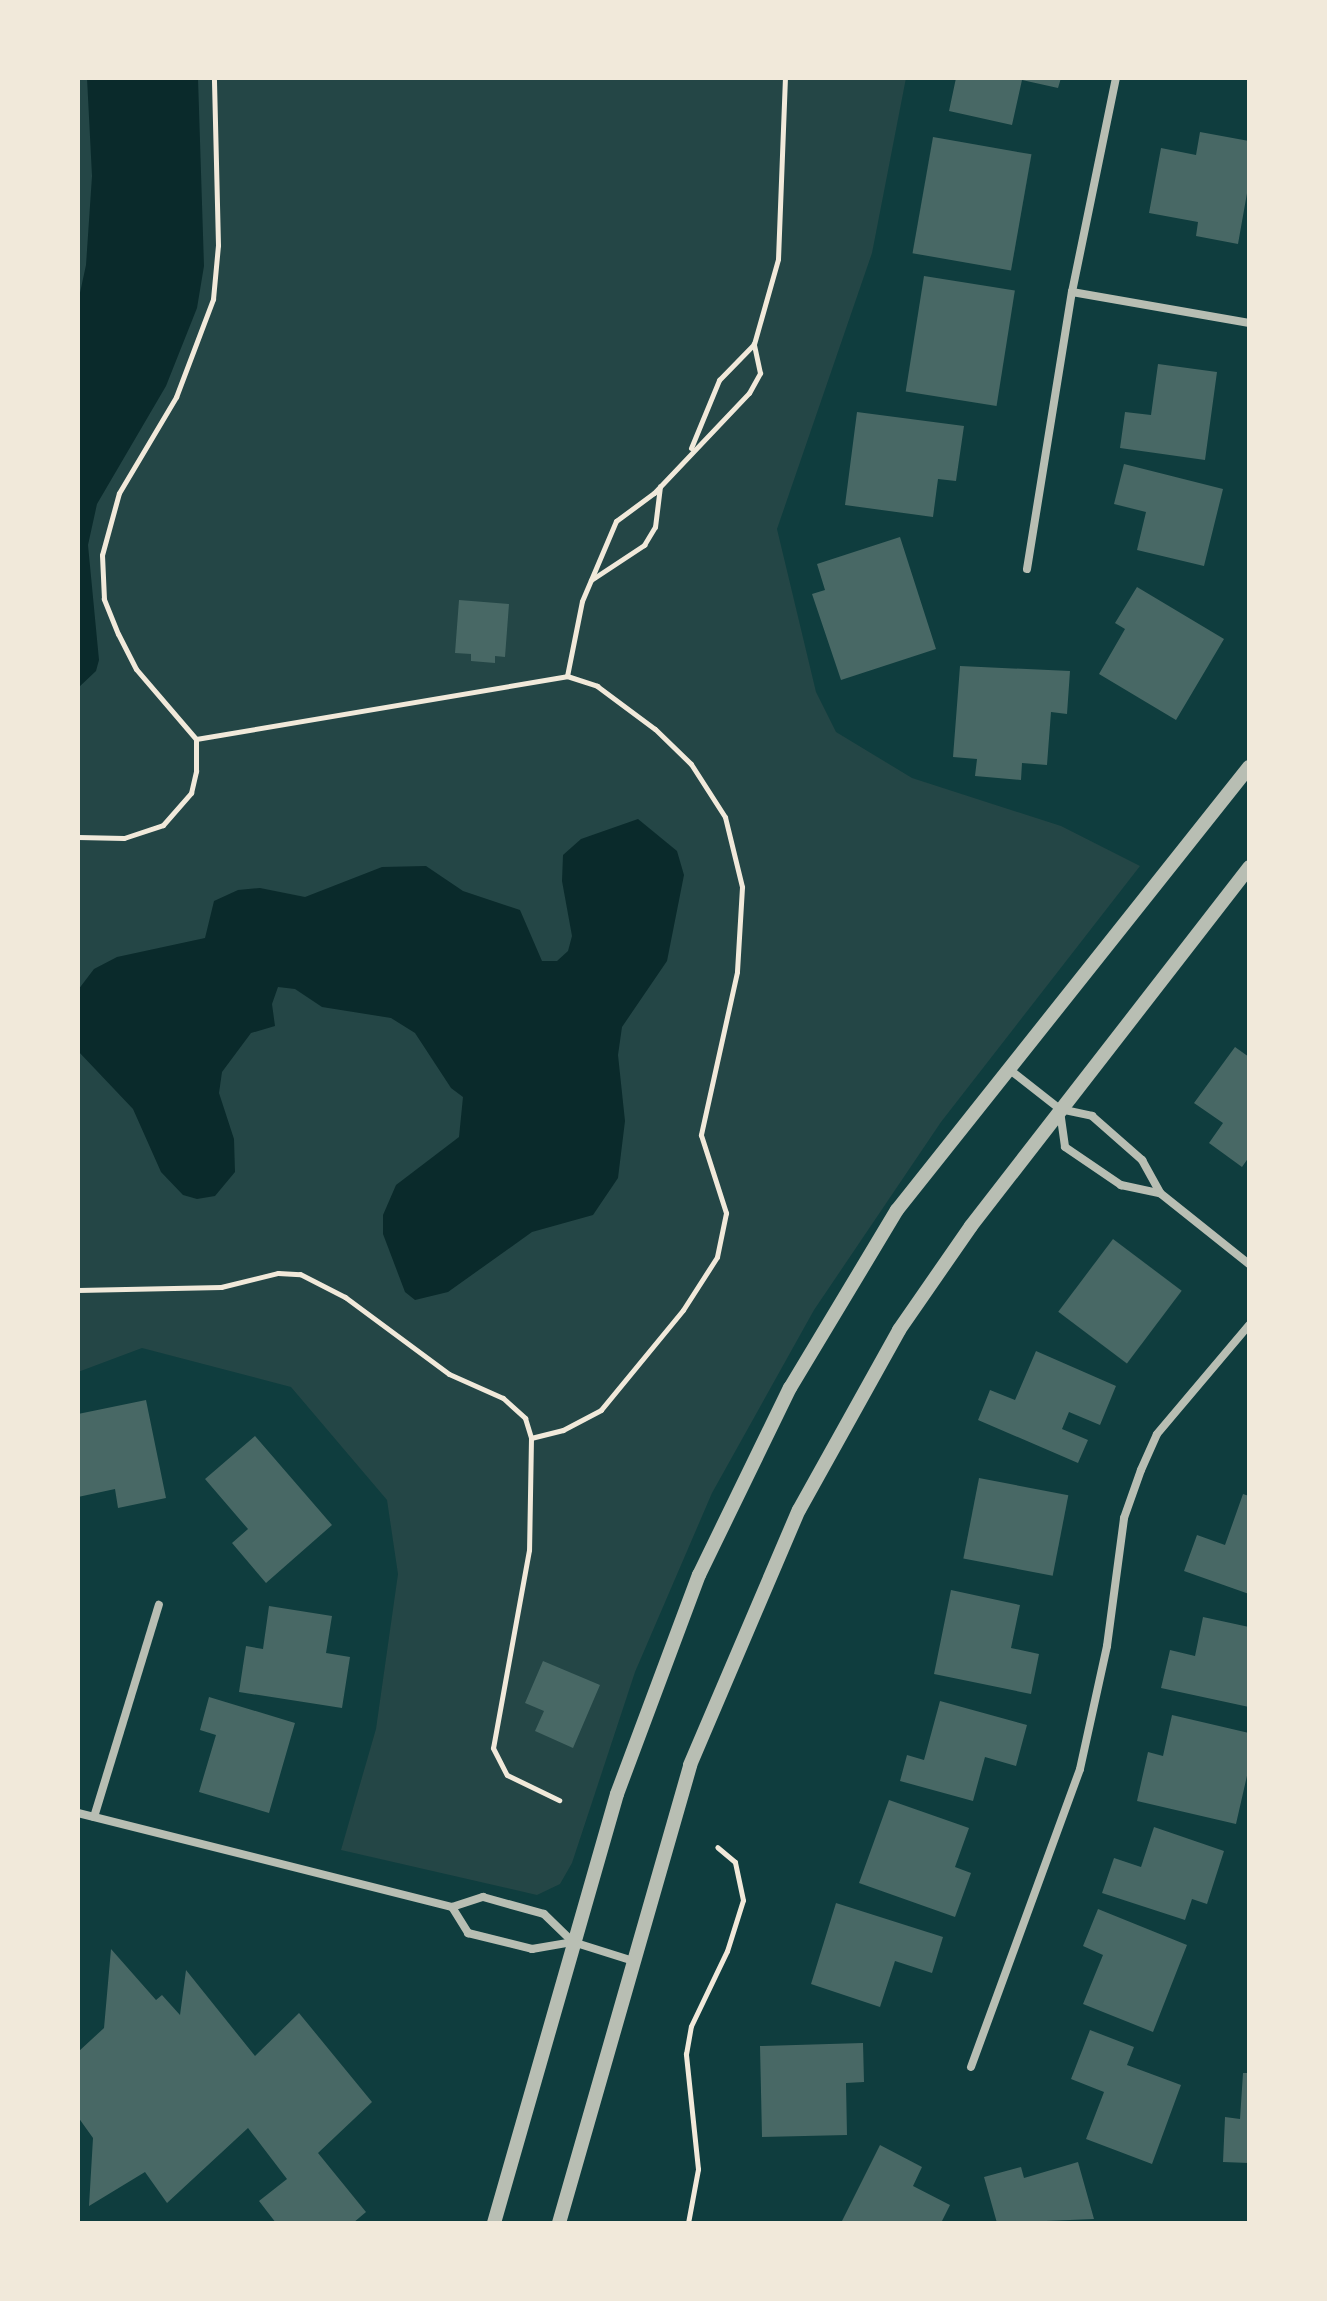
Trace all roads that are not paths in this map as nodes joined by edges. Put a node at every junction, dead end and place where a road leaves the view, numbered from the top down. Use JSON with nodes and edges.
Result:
{"nodes":[{"id":1,"x":1116,"y":78,"type":"edge"},
{"id":2,"x":1072,"y":292,"type":"junction"},
{"id":3,"x":1249,"y":323,"type":"edge"},
{"id":4,"x":1027,"y":569,"type":"dead end"},
{"id":5,"x":1249,"y":767,"type":"edge"},
{"id":6,"x":1249,"y":867,"type":"edge"},
{"id":7,"x":1010,"y":1070,"type":"junction"},
{"id":8,"x":1060,"y":1109,"type":"junction"},
{"id":9,"x":1160,"y":1193,"type":"junction"},
{"id":10,"x":1249,"y":1264,"type":"edge"},
{"id":11,"x":1249,"y":1325,"type":"edge"},
{"id":12,"x":159,"y":1605,"type":"dead end"},
{"id":13,"x":78,"y":1813,"type":"edge"},
{"id":14,"x":94,"y":1817,"type":"junction"},
{"id":15,"x":452,"y":1907,"type":"junction"},
{"id":16,"x":573,"y":1942,"type":"junction"},
{"id":17,"x":630,"y":1960,"type":"junction"},
{"id":18,"x":971,"y":2067,"type":"dead end"},
{"id":19,"x":494,"y":2223,"type":"edge"},
{"id":20,"x":559,"y":2223,"type":"edge"}],
"edges":[{"from":1,"to":2,"type":"street"},
{"from":2,"to":3,"type":"street"},
{"from":2,"to":4,"type":"street"},
{"from":5,"to":7,"type":"street"},
{"from":6,"to":8,"type":"street"},
{"from":7,"to":8,"type":"street"},
{"from":7,"to":16,"type":"street"},
{"from":8,"to":9,"type":"street"},
{"from":8,"to":9,"type":"street"},
{"from":8,"to":17,"type":"street"},
{"from":9,"to":10,"type":"street"},
{"from":11,"to":18,"type":"street"},
{"from":12,"to":14,"type":"street"},
{"from":13,"to":14,"type":"street"},
{"from":14,"to":15,"type":"street"},
{"from":15,"to":16,"type":"street"},
{"from":15,"to":16,"type":"street"},
{"from":16,"to":17,"type":"street"},
{"from":16,"to":19,"type":"street"},
{"from":17,"to":20,"type":"street"}]}
